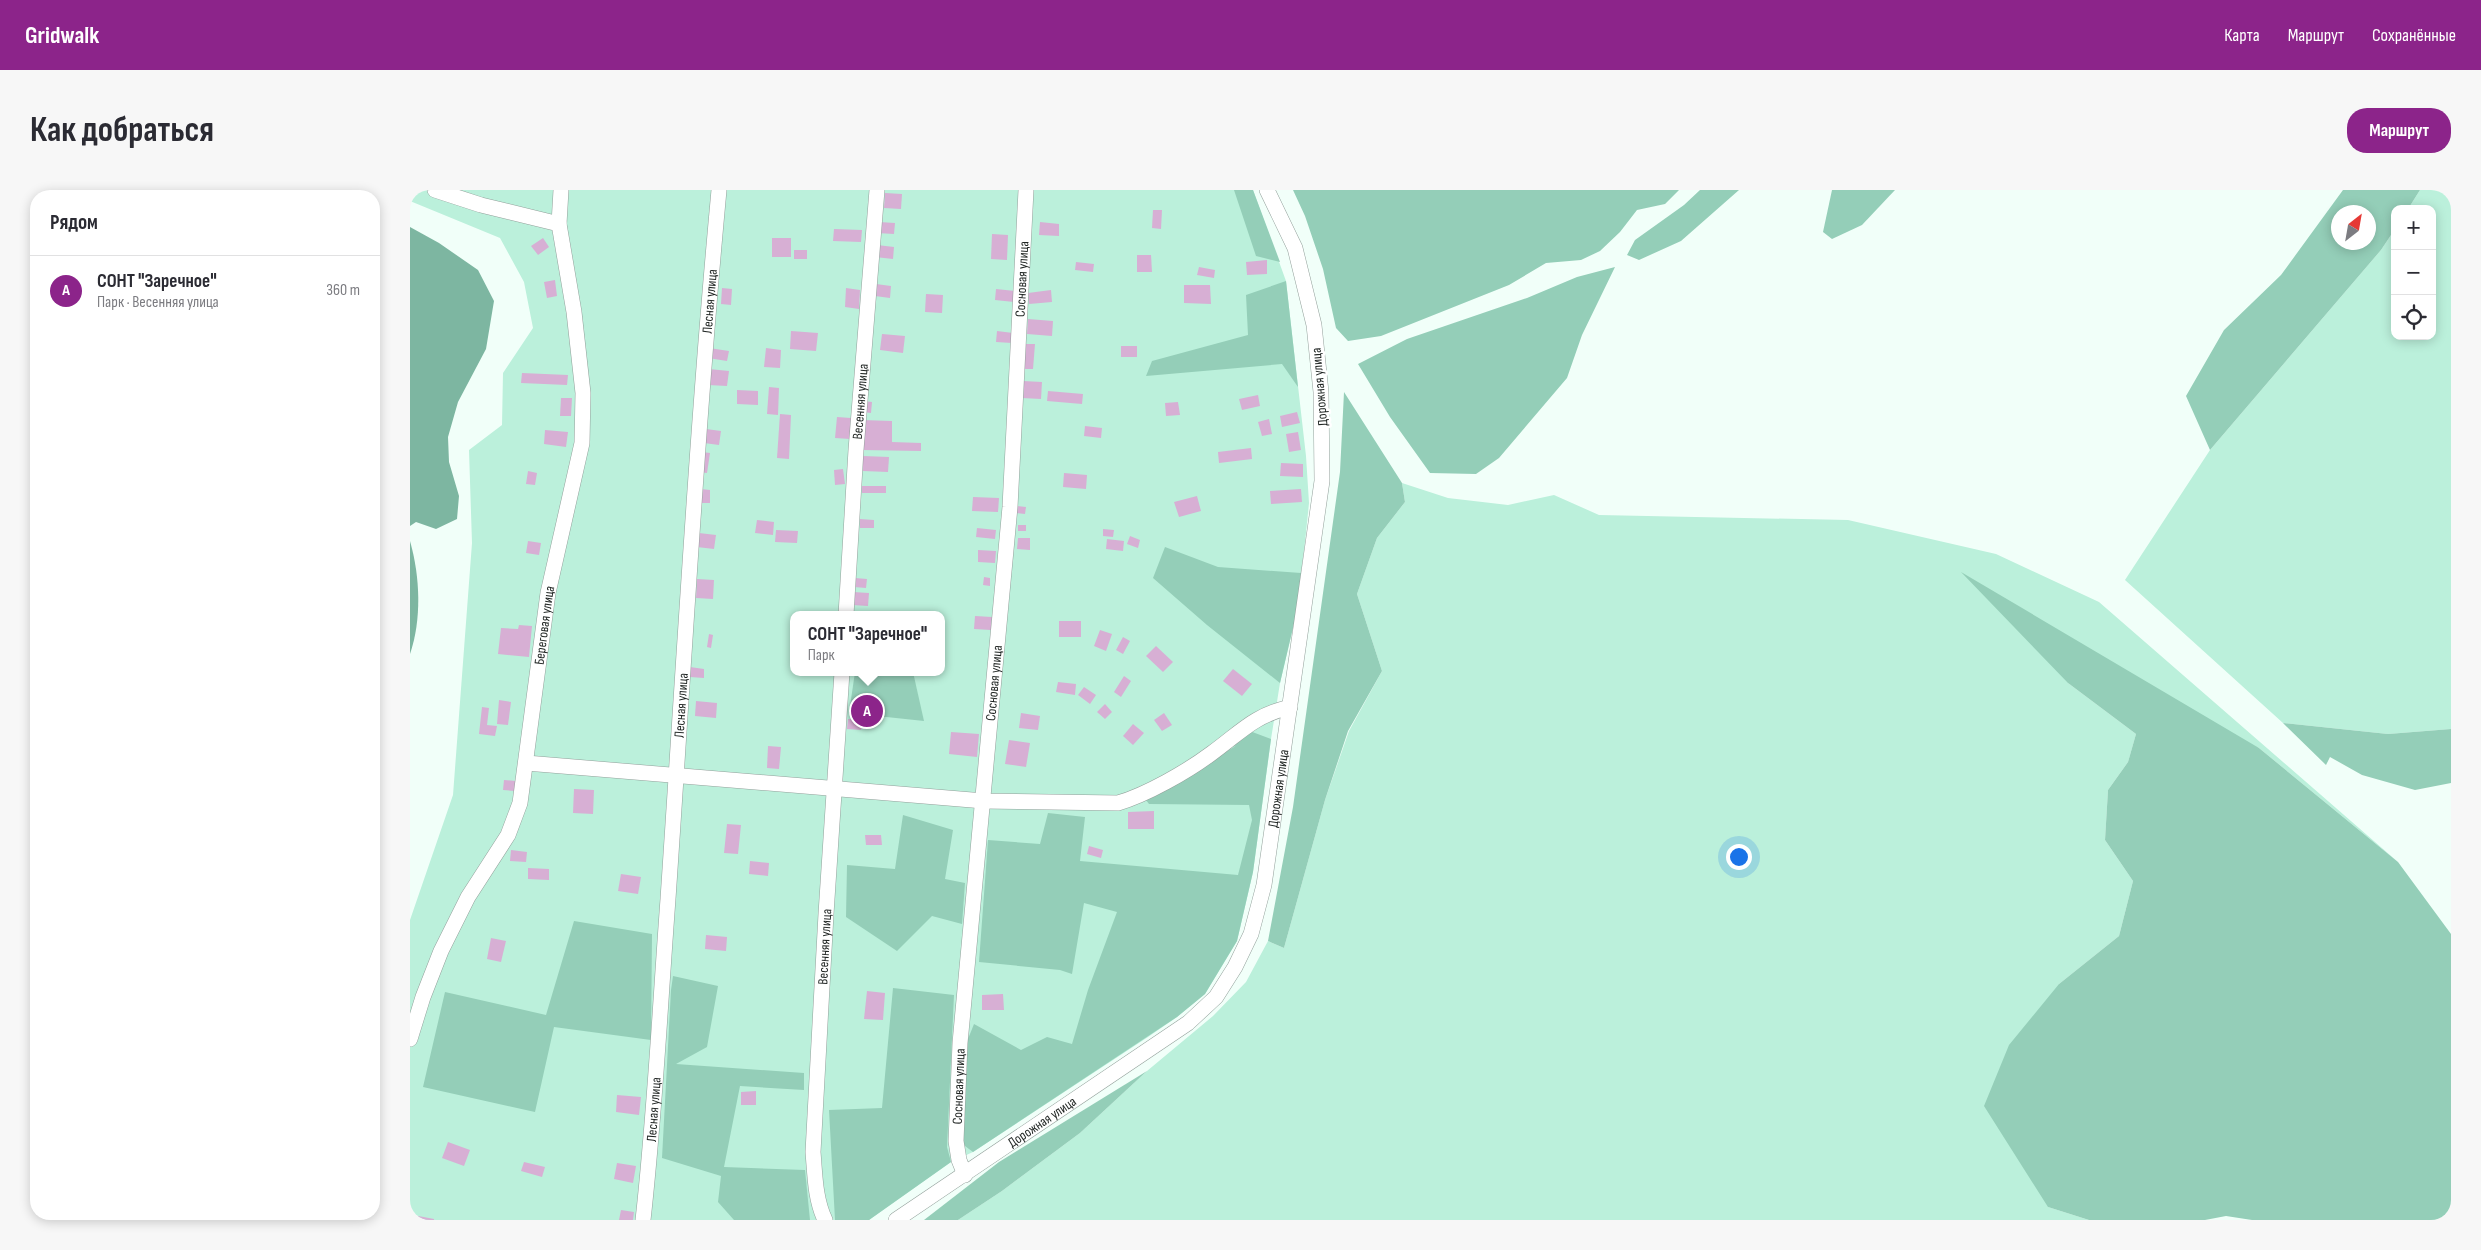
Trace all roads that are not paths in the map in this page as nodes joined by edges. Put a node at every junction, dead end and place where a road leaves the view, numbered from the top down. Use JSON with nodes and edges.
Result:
{"nodes":[{"id":1,"x":435,"y":190,"type":"edge"},
{"id":2,"x":561,"y":190,"type":"edge"},
{"id":3,"x":719,"y":190,"type":"edge"},
{"id":4,"x":877,"y":190,"type":"edge"},
{"id":5,"x":1026,"y":190,"type":"edge"},
{"id":6,"x":1267,"y":190,"type":"edge"},
{"id":7,"x":560,"y":224,"type":"junction"},
{"id":8,"x":846,"y":611,"type":"edge"},
{"id":9,"x":842,"y":676,"type":"edge"},
{"id":10,"x":1290,"y":707,"type":"junction"},
{"id":11,"x":526,"y":762,"type":"junction"},
{"id":12,"x":676,"y":776,"type":"junction"},
{"id":13,"x":833,"y":789,"type":"junction"},
{"id":14,"x":984,"y":801,"type":"junction"},
{"id":15,"x":410,"y":1039,"type":"edge"},
{"id":16,"x":966,"y":1175,"type":"junction"},
{"id":17,"x":643,"y":1220,"type":"edge"},
{"id":18,"x":824,"y":1220,"type":"edge"},
{"id":19,"x":896,"y":1220,"type":"edge"}],
"edges":[{"from":1,"to":7,"type":"street"},
{"from":2,"to":7,"type":"street","name":"Береговая улица"},
{"from":3,"to":12,"type":"street","name":"Лесная улица"},
{"from":4,"to":8,"type":"street","name":"Весенняя улица"},
{"from":5,"to":14,"type":"street","name":"Сосновая улица"},
{"from":6,"to":10,"type":"street","name":"Дорожная улица"},
{"from":7,"to":11,"type":"street","name":"Береговая улица"},
{"from":9,"to":13,"type":"street","name":"Весенняя улица"},
{"from":10,"to":14,"type":"street"},
{"from":10,"to":16,"type":"street","name":"Дорожная улица"},
{"from":11,"to":12,"type":"street"},
{"from":11,"to":15,"type":"street","name":"Береговая улица"},
{"from":12,"to":13,"type":"street"},
{"from":12,"to":17,"type":"street","name":"Лесная улица"},
{"from":13,"to":14,"type":"street"},
{"from":13,"to":18,"type":"street","name":"Весенняя улица"},
{"from":14,"to":16,"type":"street","name":"Сосновая улица"},
{"from":16,"to":19,"type":"street","name":"Дорожная улица"}]}
